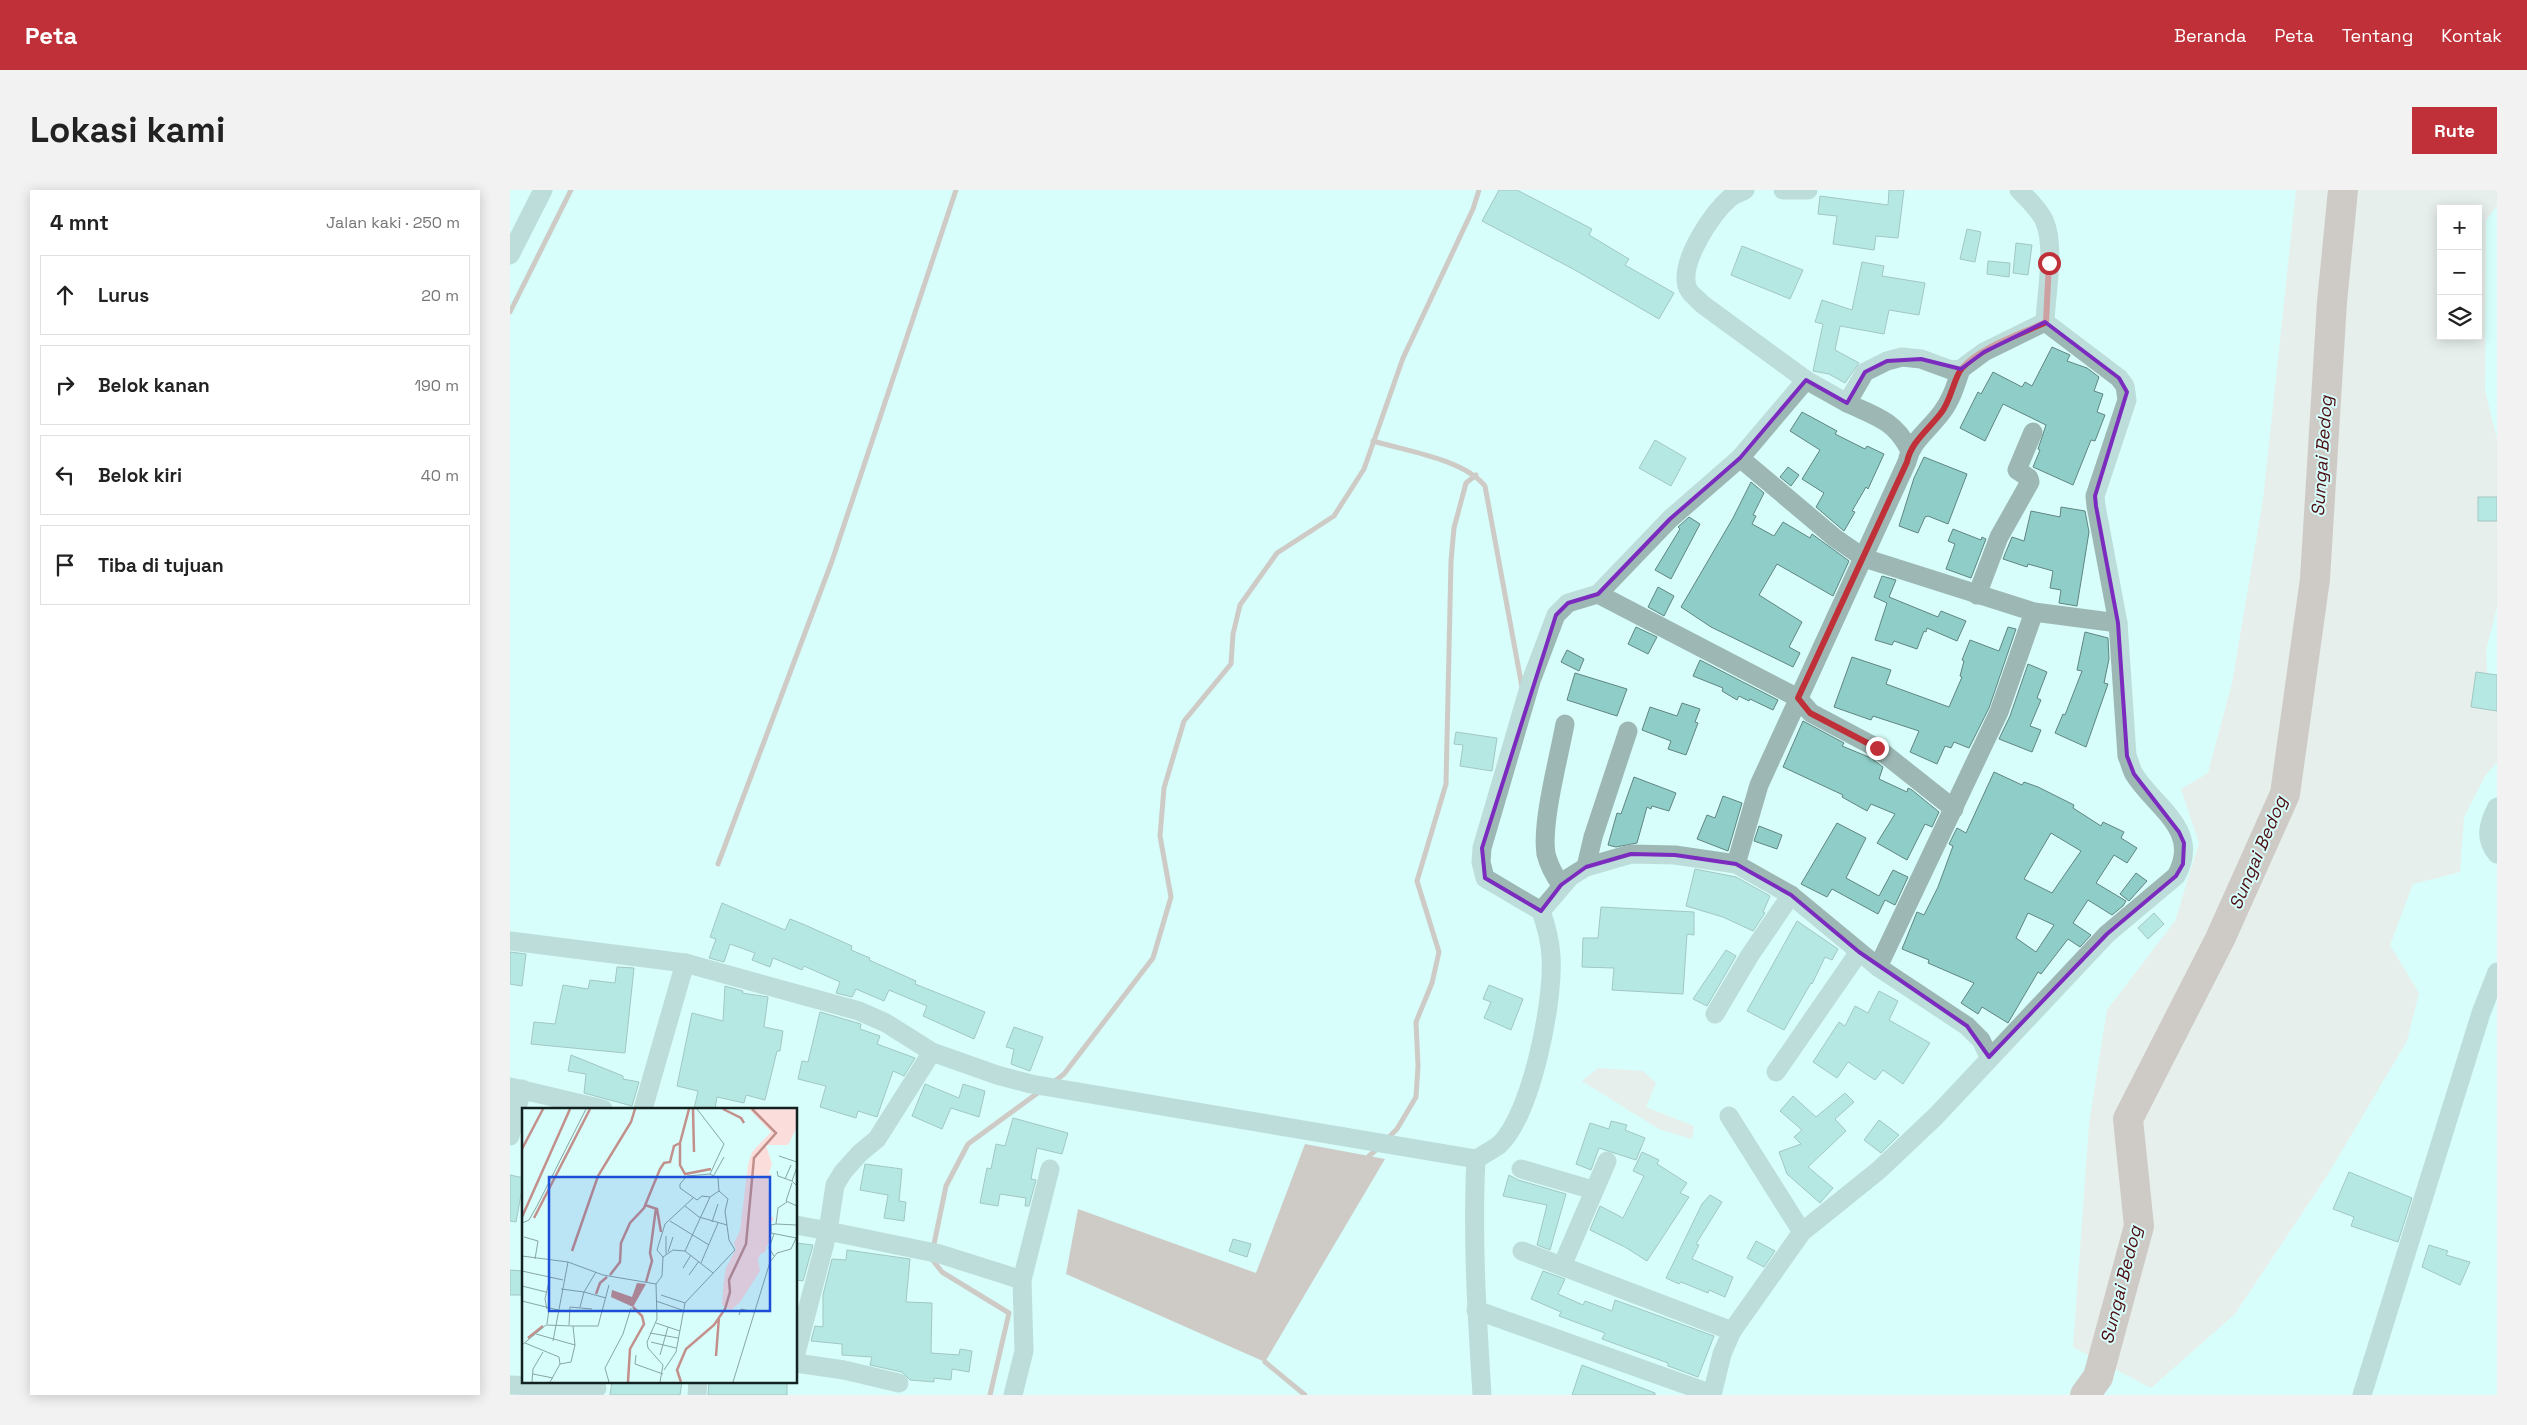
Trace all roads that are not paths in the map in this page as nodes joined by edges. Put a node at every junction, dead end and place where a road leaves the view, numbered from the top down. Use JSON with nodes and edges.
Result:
{"nodes":[{"id":1,"x":543,"y":190,"type":"edge"},
{"id":2,"x":1745,"y":190,"type":"edge"},
{"id":3,"x":1783,"y":190,"type":"edge"},
{"id":4,"x":1808,"y":190,"type":"edge"},
{"id":5,"x":2019,"y":190,"type":"edge"},
{"id":6,"x":510,"y":255,"type":"edge"},
{"id":7,"x":2046,"y":322,"type":"junction"},
{"id":8,"x":1961,"y":369,"type":"junction"},
{"id":9,"x":1806,"y":380,"type":"junction"},
{"id":10,"x":1846,"y":404,"type":"junction"},
{"id":11,"x":2033,"y":432,"type":"dead end"},
{"id":12,"x":1909,"y":449,"type":"junction"},
{"id":13,"x":1740,"y":458,"type":"junction"},
{"id":14,"x":1864,"y":558,"type":"junction"},
{"id":15,"x":1598,"y":594,"type":"junction"},
{"id":16,"x":1977,"y":595,"type":"junction"},
{"id":17,"x":2034,"y":612,"type":"junction"},
{"id":18,"x":2118,"y":623,"type":"junction"},
{"id":19,"x":1798,"y":698,"type":"junction"},
{"id":20,"x":1565,"y":724,"type":"dead end"},
{"id":21,"x":1628,"y":731,"type":"dead end"},
{"id":22,"x":2497,"y":807,"type":"edge"},
{"id":23,"x":1954,"y":809,"type":"junction"},
{"id":24,"x":2497,"y":854,"type":"edge"},
{"id":25,"x":1736,"y":864,"type":"junction"},
{"id":26,"x":1586,"y":867,"type":"junction"},
{"id":27,"x":1560,"y":885,"type":"junction"},
{"id":28,"x":1791,"y":895,"type":"junction"},
{"id":29,"x":1541,"y":911,"type":"junction"},
{"id":30,"x":510,"y":941,"type":"edge"},
{"id":31,"x":1859,"y":952,"type":"junction"},
{"id":32,"x":685,"y":963,"type":"junction"},
{"id":33,"x":1878,"y":966,"type":"junction"},
{"id":34,"x":2497,"y":972,"type":"edge"},
{"id":35,"x":1715,"y":1014,"type":"dead end"},
{"id":36,"x":932,"y":1052,"type":"junction"},
{"id":37,"x":1989,"y":1057,"type":"junction"},
{"id":38,"x":1776,"y":1072,"type":"dead end"},
{"id":39,"x":516,"y":1088,"type":"edge"},
{"id":40,"x":599,"y":1108,"type":"edge"},
{"id":41,"x":643,"y":1108,"type":"edge"},
{"id":42,"x":1729,"y":1116,"type":"dead end"},
{"id":43,"x":510,"y":1136,"type":"edge"},
{"id":44,"x":1476,"y":1159,"type":"junction"},
{"id":45,"x":1607,"y":1161,"type":"dead end"},
{"id":46,"x":1050,"y":1169,"type":"dead end"},
{"id":47,"x":1521,"y":1169,"type":"dead end"},
{"id":48,"x":1593,"y":1190,"type":"junction"},
{"id":49,"x":798,"y":1225,"type":"edge"},
{"id":50,"x":828,"y":1231,"type":"junction"},
{"id":51,"x":1802,"y":1232,"type":"junction"},
{"id":52,"x":1522,"y":1251,"type":"dead end"},
{"id":53,"x":1562,"y":1266,"type":"junction"},
{"id":54,"x":1022,"y":1280,"type":"junction"},
{"id":55,"x":1476,"y":1310,"type":"junction"},
{"id":56,"x":1732,"y":1331,"type":"junction"},
{"id":57,"x":798,"y":1345,"type":"edge"},
{"id":58,"x":798,"y":1363,"type":"edge"},
{"id":59,"x":698,"y":1382,"type":"edge"},
{"id":60,"x":899,"y":1383,"type":"dead end"},
{"id":61,"x":513,"y":1388,"type":"edge"},
{"id":62,"x":597,"y":1388,"type":"edge"},
{"id":63,"x":1712,"y":1394,"type":"edge"},
{"id":64,"x":697,"y":1395,"type":"edge"},
{"id":65,"x":1013,"y":1395,"type":"edge"},
{"id":66,"x":1482,"y":1395,"type":"edge"},
{"id":67,"x":2362,"y":1395,"type":"edge"}],
"edges":[{"from":1,"to":6,"type":"street"},
{"from":2,"to":9,"type":"street"},
{"from":3,"to":4,"type":"street"},
{"from":5,"to":7,"type":"street"},
{"from":7,"to":8,"type":"street"},
{"from":7,"to":18,"type":"street"},
{"from":8,"to":10,"type":"street"},
{"from":8,"to":12,"type":"street"},
{"from":9,"to":10,"type":"street"},
{"from":9,"to":13,"type":"street"},
{"from":10,"to":12,"type":"street"},
{"from":11,"to":16,"type":"street"},
{"from":12,"to":14,"type":"street"},
{"from":13,"to":14,"type":"street"},
{"from":13,"to":15,"type":"street"},
{"from":14,"to":16,"type":"street"},
{"from":14,"to":19,"type":"street"},
{"from":15,"to":19,"type":"street"},
{"from":15,"to":29,"type":"street"},
{"from":16,"to":17,"type":"street"},
{"from":17,"to":18,"type":"street"},
{"from":17,"to":23,"type":"street"},
{"from":18,"to":37,"type":"street"},
{"from":19,"to":23,"type":"street"},
{"from":19,"to":25,"type":"street"},
{"from":20,"to":27,"type":"street"},
{"from":21,"to":26,"type":"street"},
{"from":22,"to":24,"type":"street"},
{"from":23,"to":33,"type":"street"},
{"from":25,"to":26,"type":"street"},
{"from":25,"to":28,"type":"street"},
{"from":26,"to":27,"type":"street"},
{"from":27,"to":29,"type":"street"},
{"from":28,"to":31,"type":"street"},
{"from":28,"to":35,"type":"street"},
{"from":29,"to":44,"type":"street"},
{"from":30,"to":32,"type":"street"},
{"from":31,"to":33,"type":"street"},
{"from":31,"to":38,"type":"street"},
{"from":32,"to":36,"type":"street"},
{"from":32,"to":41,"type":"street"},
{"from":33,"to":37,"type":"street"},
{"from":34,"to":67,"type":"street"},
{"from":36,"to":44,"type":"street"},
{"from":36,"to":50,"type":"street"},
{"from":37,"to":51,"type":"street"},
{"from":39,"to":40,"type":"street"},
{"from":39,"to":43,"type":"street"},
{"from":42,"to":51,"type":"street"},
{"from":44,"to":55,"type":"street"},
{"from":45,"to":48,"type":"street"},
{"from":46,"to":54,"type":"street"},
{"from":47,"to":48,"type":"street"},
{"from":48,"to":53,"type":"street"},
{"from":49,"to":50,"type":"street"},
{"from":50,"to":54,"type":"street"},
{"from":50,"to":57,"type":"street"},
{"from":51,"to":56,"type":"street"},
{"from":52,"to":53,"type":"street"},
{"from":53,"to":56,"type":"street"},
{"from":54,"to":65,"type":"street"},
{"from":55,"to":63,"type":"street"},
{"from":55,"to":66,"type":"street"},
{"from":56,"to":63,"type":"street"},
{"from":58,"to":60,"type":"street"},
{"from":59,"to":64,"type":"street"},
{"from":61,"to":62,"type":"street"}]}
